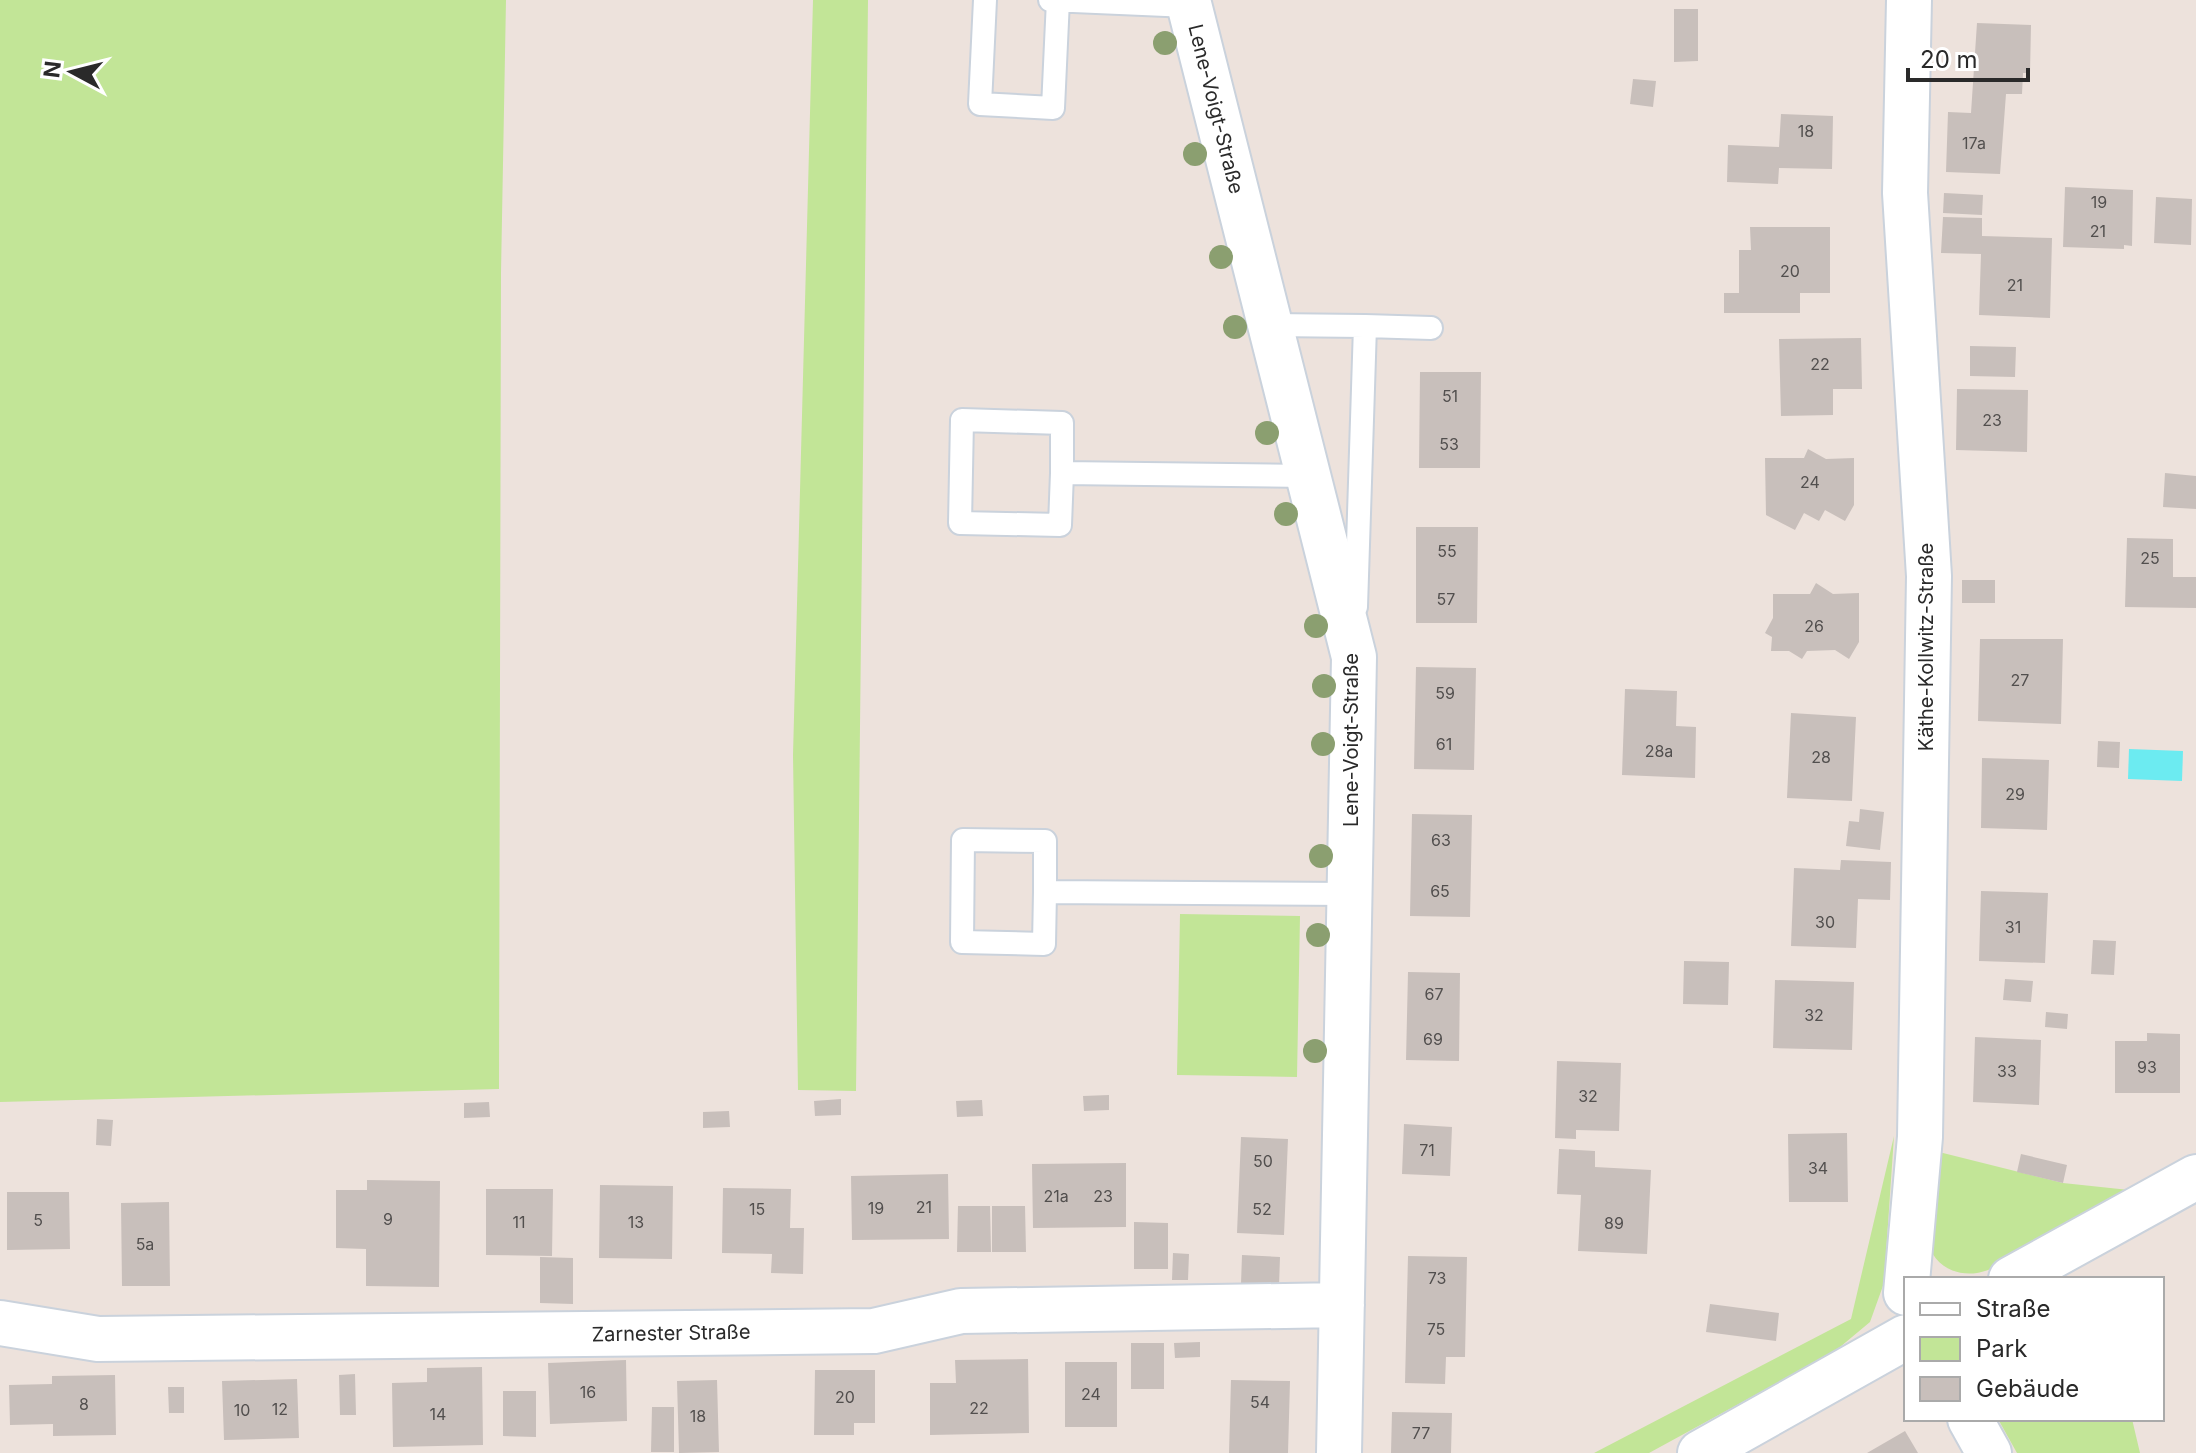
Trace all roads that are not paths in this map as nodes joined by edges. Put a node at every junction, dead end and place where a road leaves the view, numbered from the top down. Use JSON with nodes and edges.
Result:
{"nodes":[{"id":1,"x":985,"y":0,"type":"edge"},
{"id":2,"x":1050,"y":0,"type":"edge"},
{"id":3,"x":1058,"y":0,"type":"edge"},
{"id":4,"x":1909,"y":0,"type":"edge"},
{"id":5,"x":1189,"y":3,"type":"edge"},
{"id":6,"x":1270,"y":325,"type":"junction"},
{"id":7,"x":1365,"y":326,"type":"junction"},
{"id":8,"x":1431,"y":328,"type":"dead end"},
{"id":9,"x":1062,"y":473,"type":"junction"},
{"id":10,"x":1308,"y":476,"type":"junction"},
{"id":11,"x":1354,"y":657,"type":"junction"},
{"id":12,"x":1045,"y":892,"type":"junction"},
{"id":13,"x":1351,"y":894,"type":"junction"},
{"id":14,"x":2196,"y":1177,"type":"edge"},
{"id":15,"x":1907,"y":1277,"type":"edge"},
{"id":16,"x":2015,"y":1277,"type":"edge"},
{"id":17,"x":1342,"y":1305,"type":"junction"},
{"id":18,"x":0,"y":1323,"type":"edge"},
{"id":19,"x":1904,"y":1338,"type":"edge"},
{"id":20,"x":1971,"y":1421,"type":"edge"},
{"id":21,"x":1339,"y":1453,"type":"edge"},
{"id":22,"x":1700,"y":1453,"type":"edge"},
{"id":23,"x":1989,"y":1453,"type":"edge"}],
"edges":[{"from":1,"to":3,"type":"lane"},
{"from":2,"to":3,"type":"lane"},
{"from":3,"to":5,"type":"lane"},
{"from":4,"to":15,"type":"street","name":"Käthe-Kollwitz-Straße"},
{"from":5,"to":6,"type":"street","name":"Lene-Voigt-Straße"},
{"from":6,"to":7,"type":"lane"},
{"from":6,"to":10,"type":"street","name":"Lene-Voigt-Straße"},
{"from":7,"to":8,"type":"lane"},
{"from":7,"to":11,"type":"lane"},
{"from":9,"to":9,"type":"lane"},
{"from":9,"to":10,"type":"lane"},
{"from":10,"to":11,"type":"street","name":"Lene-Voigt-Straße"},
{"from":11,"to":13,"type":"street","name":"Lene-Voigt-Straße"},
{"from":12,"to":12,"type":"lane"},
{"from":12,"to":13,"type":"lane"},
{"from":13,"to":17,"type":"street","name":"Lene-Voigt-Straße"},
{"from":14,"to":16,"type":"street"},
{"from":17,"to":18,"type":"street","name":"Zarnester Straße"},
{"from":17,"to":21,"type":"street","name":"Lene-Voigt-Straße"},
{"from":19,"to":22,"type":"street"},
{"from":20,"to":23,"type":"street"}]}
